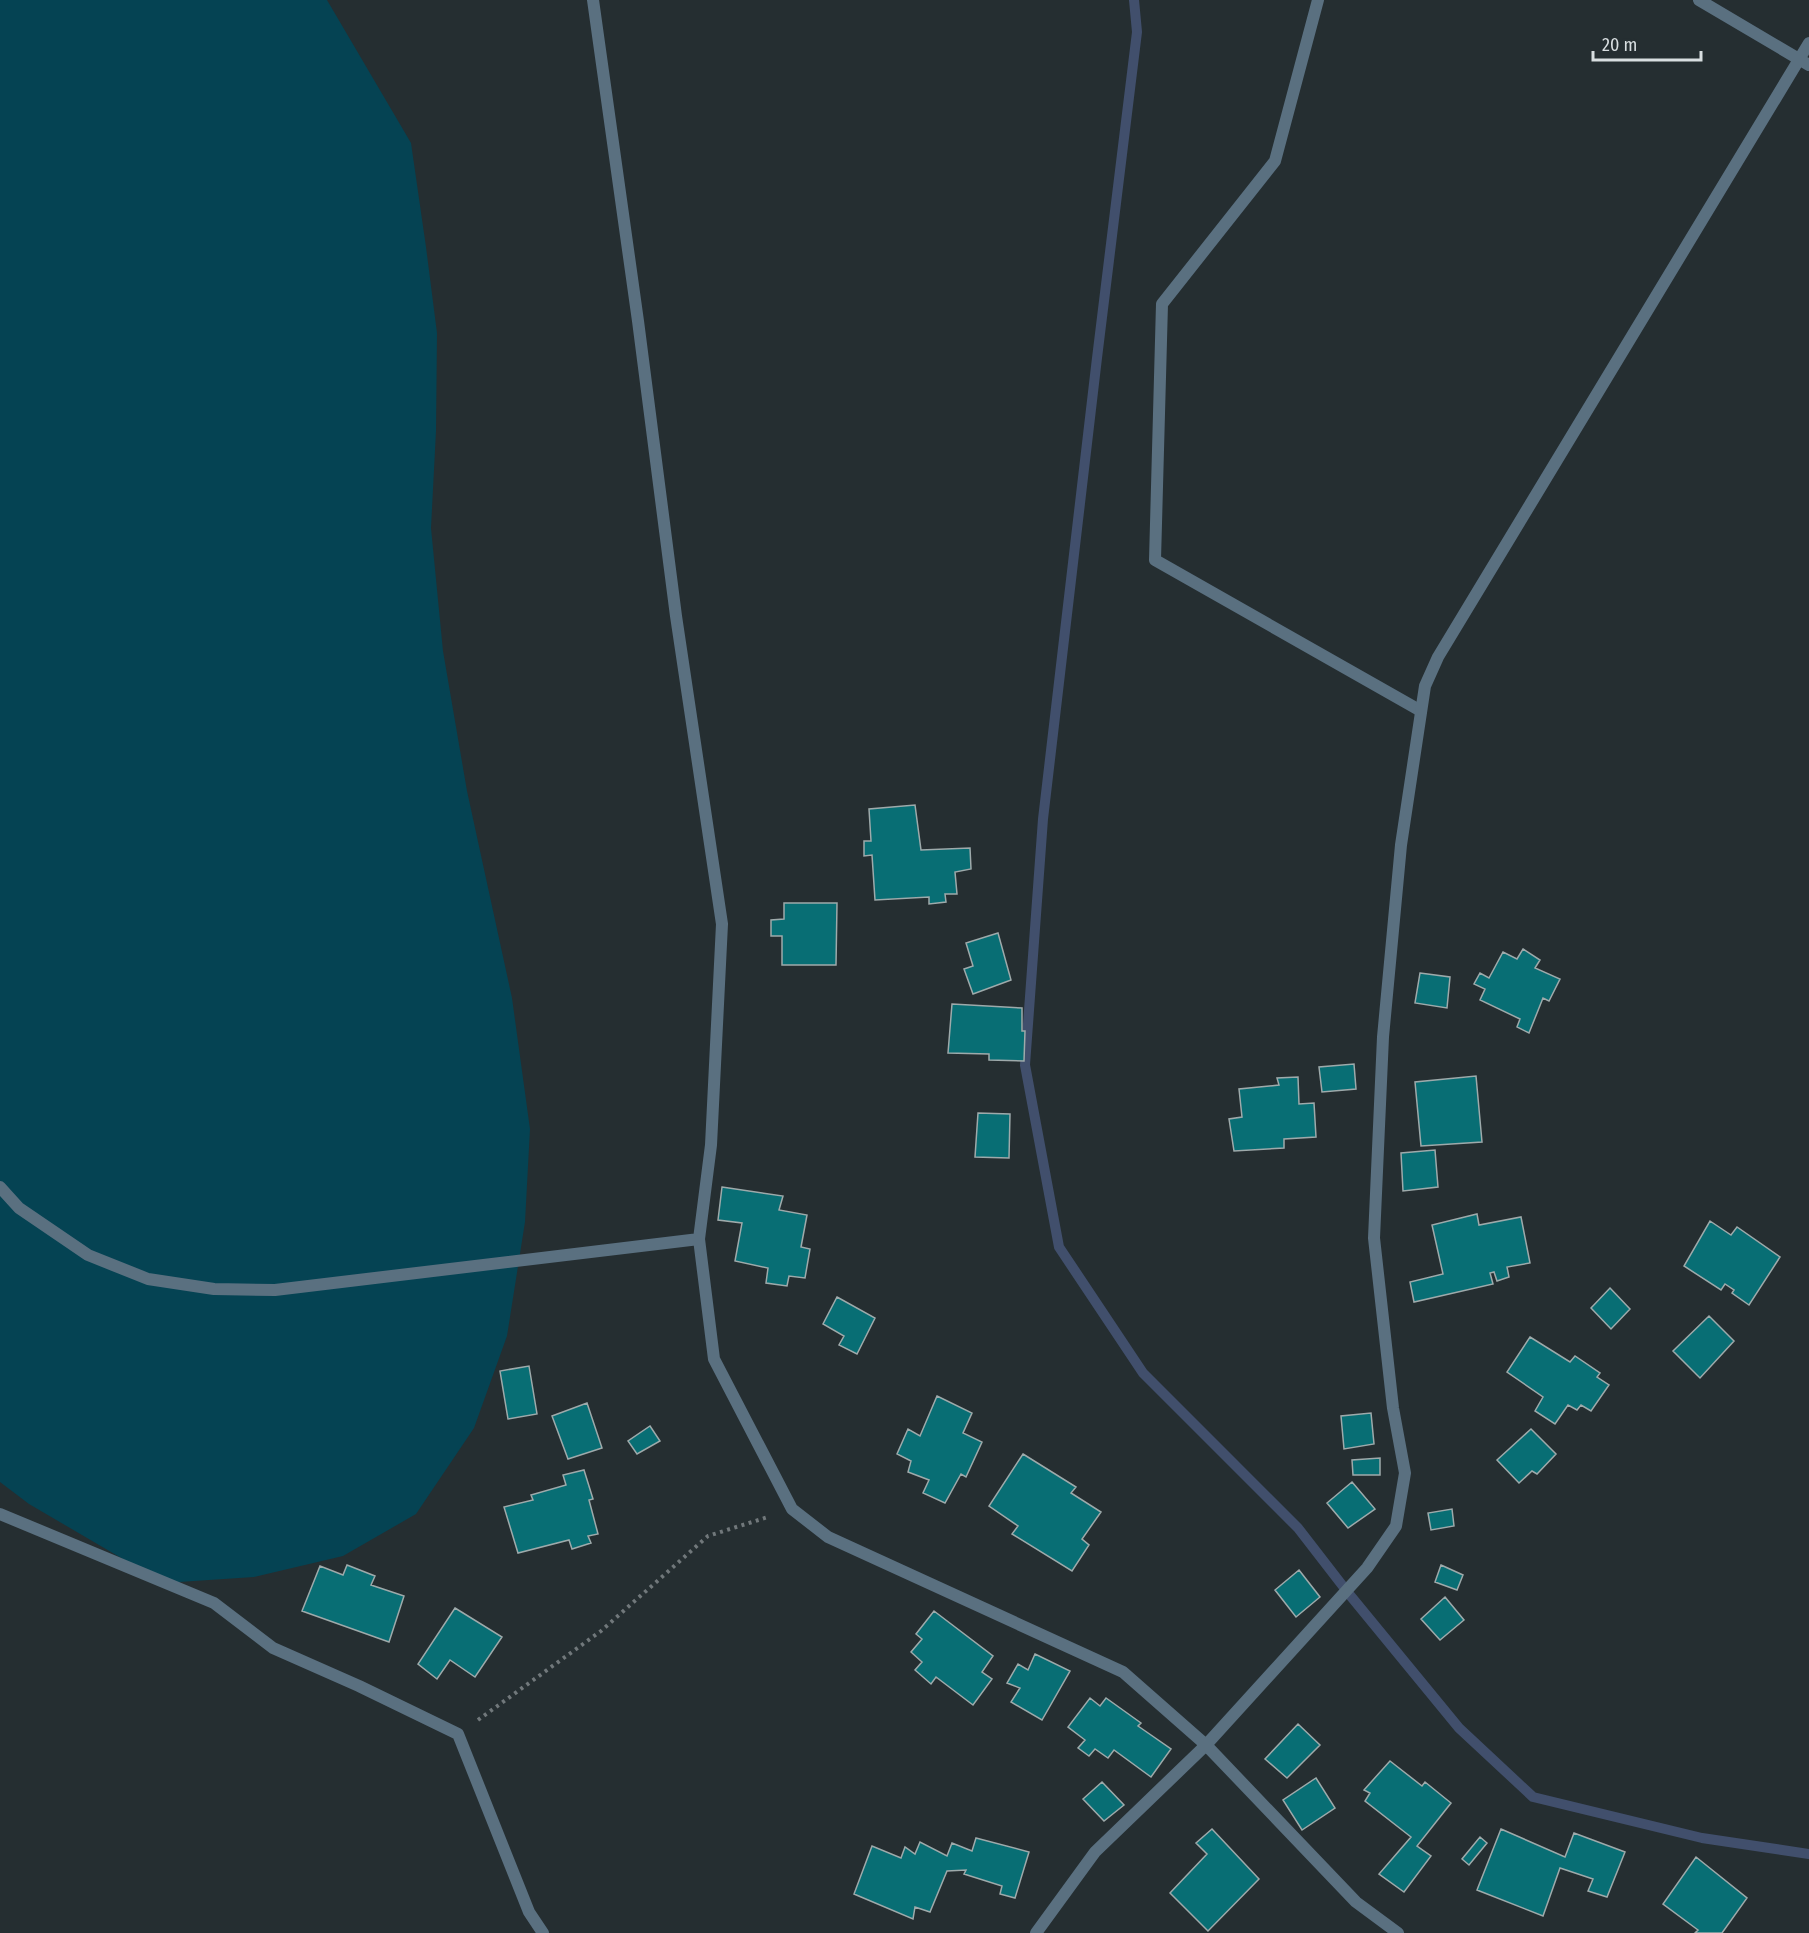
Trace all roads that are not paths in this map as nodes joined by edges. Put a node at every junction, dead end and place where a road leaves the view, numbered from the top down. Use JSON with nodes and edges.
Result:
{"nodes":[{"id":1,"x":593,"y":0,"type":"edge"},
{"id":2,"x":1318,"y":0,"type":"edge"},
{"id":3,"x":1699,"y":0,"type":"edge"},
{"id":4,"x":1809,"y":43,"type":"edge"},
{"id":5,"x":1804,"y":62,"type":"edge"},
{"id":6,"x":1421,"y":711,"type":"junction"},
{"id":7,"x":0,"y":1187,"type":"edge"},
{"id":8,"x":699,"y":1239,"type":"junction"},
{"id":9,"x":0,"y":1514,"type":"edge"},
{"id":10,"x":1206,"y":1745,"type":"junction"},
{"id":11,"x":543,"y":1933,"type":"edge"},
{"id":12,"x":1036,"y":1933,"type":"edge"},
{"id":13,"x":1398,"y":1933,"type":"edge"}],
"edges":[{"from":1,"to":8,"type":"street"},
{"from":2,"to":6,"type":"street"},
{"from":3,"to":5,"type":"street"},
{"from":4,"to":5,"type":"street"},
{"from":5,"to":6,"type":"street"},
{"from":6,"to":10,"type":"street"},
{"from":7,"to":8,"type":"street"},
{"from":8,"to":10,"type":"street"},
{"from":9,"to":11,"type":"street"},
{"from":10,"to":12,"type":"street"},
{"from":10,"to":13,"type":"street"}]}
